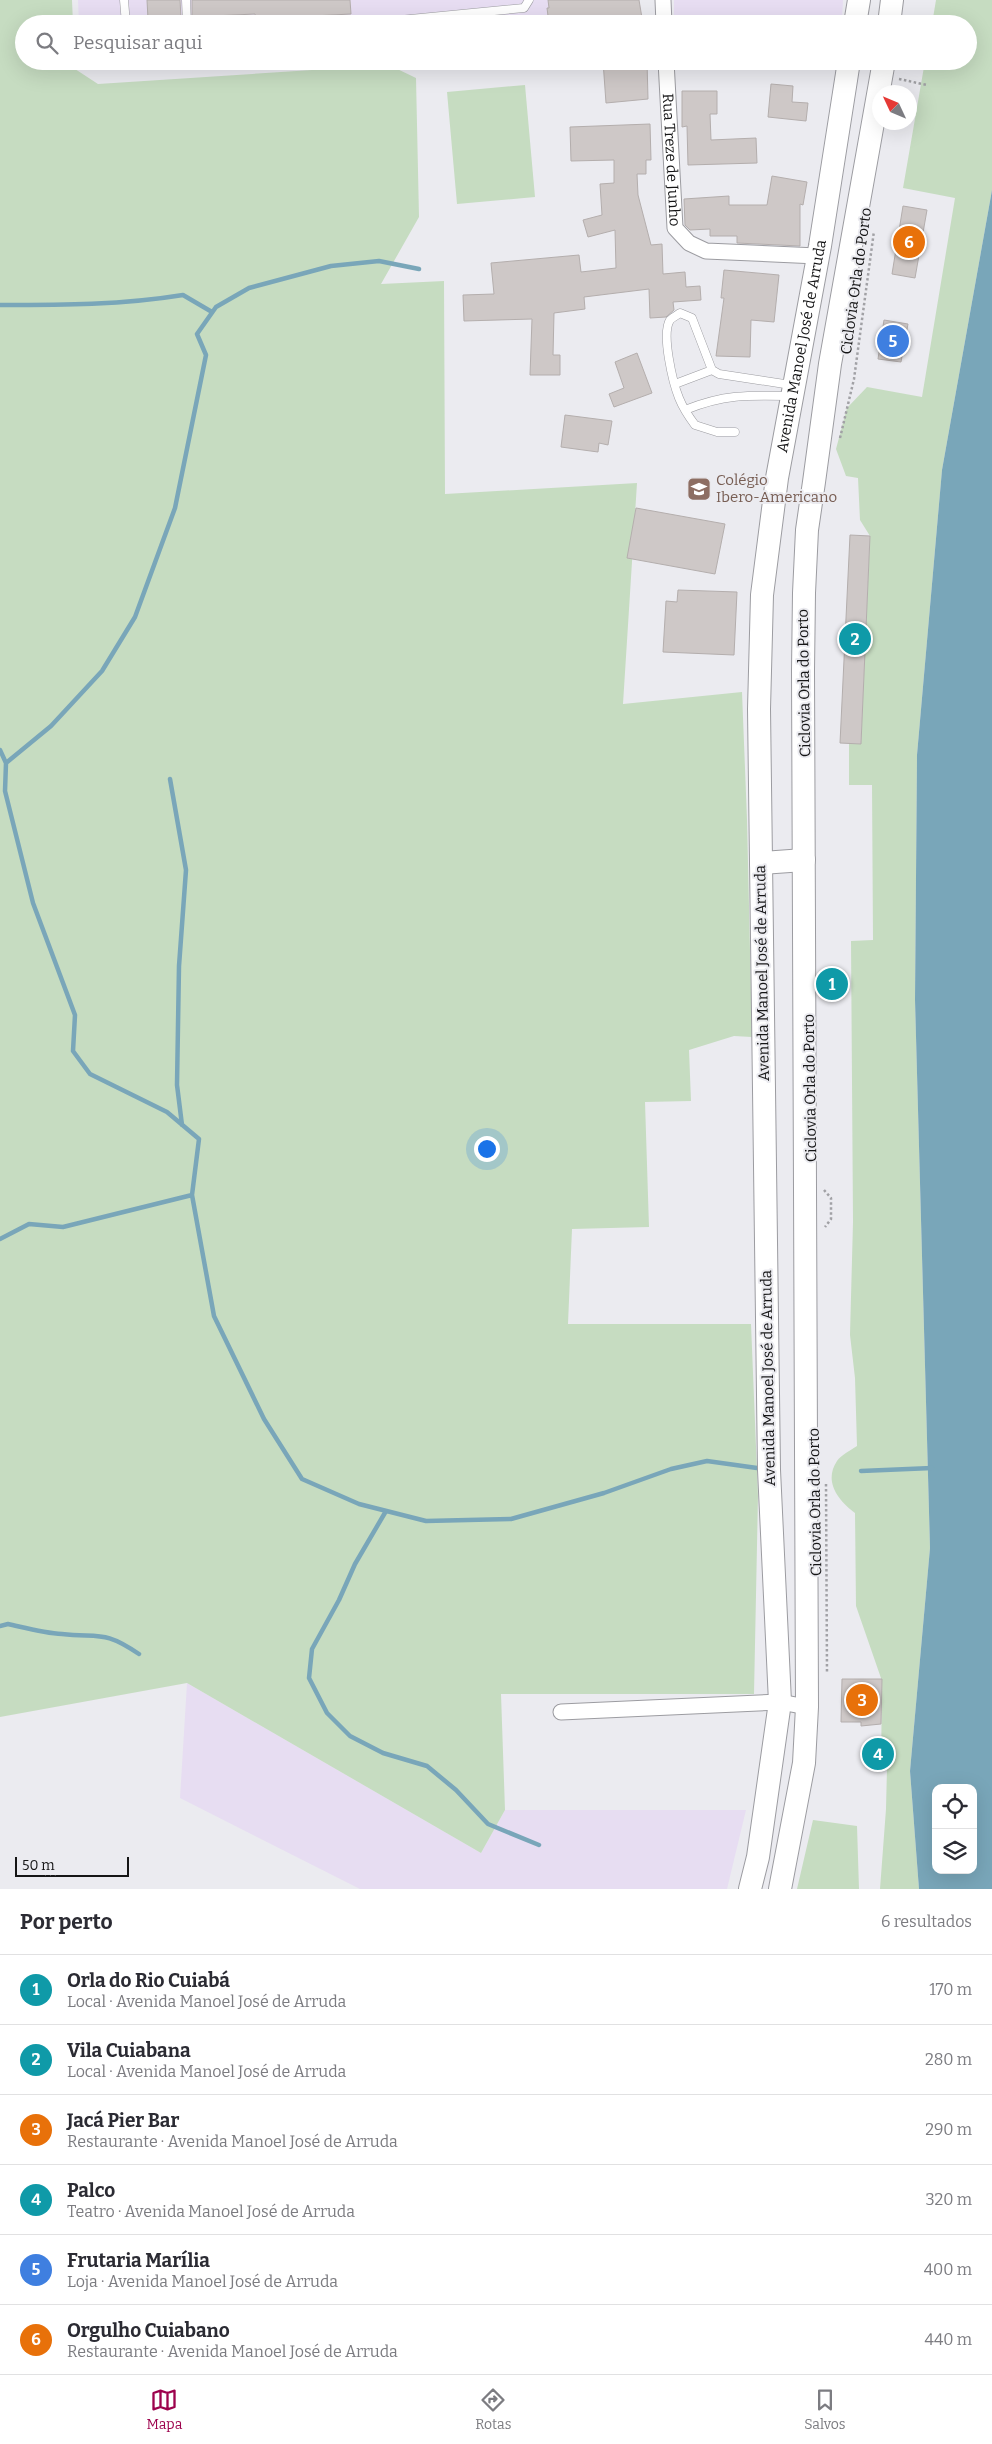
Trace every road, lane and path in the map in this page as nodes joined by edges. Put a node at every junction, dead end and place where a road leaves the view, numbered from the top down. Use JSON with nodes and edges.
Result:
{"nodes":[{"id":1,"x":124,"y":0,"type":"edge"},
{"id":2,"x":186,"y":0,"type":"edge"},
{"id":3,"x":529,"y":0,"type":"edge"},
{"id":4,"x":663,"y":0,"type":"edge"},
{"id":5,"x":859,"y":0,"type":"edge"},
{"id":6,"x":892,"y":0,"type":"edge"},
{"id":7,"x":125,"y":15,"type":"edge"},
{"id":8,"x":187,"y":15,"type":"edge"},
{"id":9,"x":452,"y":15,"type":"edge"},
{"id":10,"x":664,"y":15,"type":"edge"},
{"id":11,"x":856,"y":15,"type":"edge"},
{"id":12,"x":890,"y":15,"type":"edge"},
{"id":13,"x":666,"y":70,"type":"edge"},
{"id":14,"x":848,"y":70,"type":"edge"},
{"id":15,"x":883,"y":70,"type":"edge"},
{"id":16,"x":888,"y":70,"type":"edge"},
{"id":17,"x":927,"y":86,"type":"dead end"},
{"id":18,"x":875,"y":224,"type":"dead end"},
{"id":19,"x":817,"y":256,"type":"junction"},
{"id":20,"x":712,"y":370,"type":"junction"},
{"id":21,"x":675,"y":384,"type":"junction"},
{"id":22,"x":793,"y":391,"type":"junction"},
{"id":23,"x":685,"y":410,"type":"junction"},
{"id":24,"x":735,"y":432,"type":"dead end"},
{"id":25,"x":839,"y":443,"type":"dead end"},
{"id":26,"x":804,"y":860,"type":"junction"},
{"id":27,"x":761,"y":863,"type":"junction"},
{"id":28,"x":823,"y":1184,"type":"dead end"},
{"id":29,"x":821,"y":1235,"type":"dead end"},
{"id":30,"x":826,"y":1479,"type":"dead end"},
{"id":31,"x":827,"y":1675,"type":"dead end"},
{"id":32,"x":780,"y":1702,"type":"junction"},
{"id":33,"x":807,"y":1707,"type":"junction"},
{"id":34,"x":561,"y":1712,"type":"dead end"},
{"id":35,"x":750,"y":1889,"type":"edge"},
{"id":36,"x":780,"y":1889,"type":"edge"}],
"edges":[{"from":1,"to":7,"type":"lane"},
{"from":2,"to":8,"type":"lane"},
{"from":3,"to":9,"type":"lane"},
{"from":4,"to":10,"type":"street"},
{"from":5,"to":11,"type":"main road"},
{"from":6,"to":12,"type":"main road"},
{"from":13,"to":19,"type":"street","name":"Rua Treze de Junho"},
{"from":14,"to":19,"type":"main road","name":"Avenida Manoel José de Arruda"},
{"from":15,"to":26,"type":"main road"},
{"from":16,"to":17,"type":"path"},
{"from":18,"to":25,"type":"path","name":"Ciclovia Orla do Porto"},
{"from":19,"to":22,"type":"main road","name":"Avenida Manoel José de Arruda"},
{"from":20,"to":21,"type":"lane"},
{"from":20,"to":21,"type":"lane"},
{"from":20,"to":22,"type":"lane"},
{"from":21,"to":23,"type":"lane"},
{"from":22,"to":23,"type":"lane"},
{"from":22,"to":27,"type":"main road","name":"Avenida Manoel José de Arruda"},
{"from":23,"to":24,"type":"lane"},
{"from":26,"to":27,"type":"main road"},
{"from":26,"to":33,"type":"main road"},
{"from":27,"to":32,"type":"main road","name":"Avenida Manoel José de Arruda"},
{"from":28,"to":29,"type":"path"},
{"from":30,"to":31,"type":"path","name":"Ciclovia Orla do Porto"},
{"from":32,"to":33,"type":"street"},
{"from":32,"to":34,"type":"street"},
{"from":32,"to":35,"type":"main road","name":"Avenida Manoel José de Arruda"},
{"from":33,"to":36,"type":"main road"}]}
